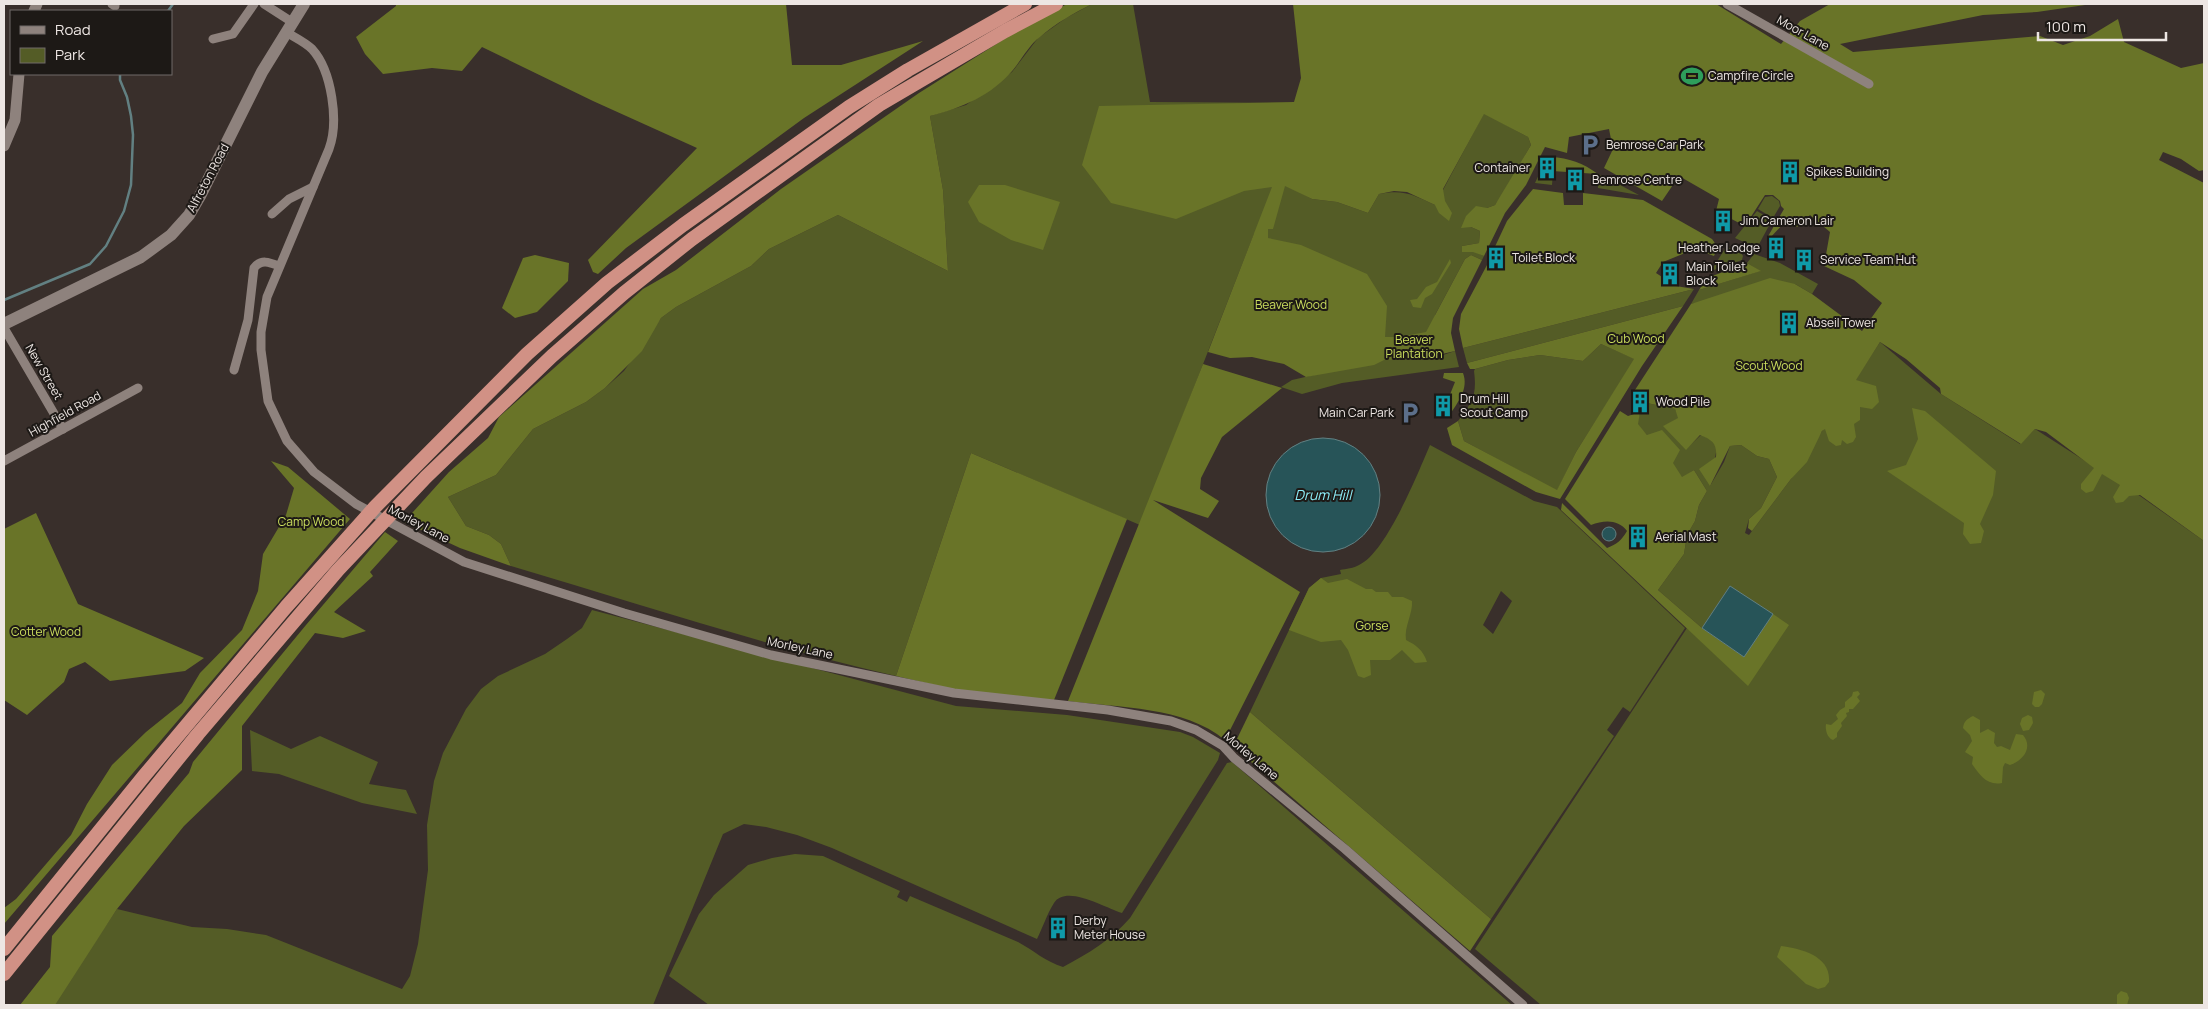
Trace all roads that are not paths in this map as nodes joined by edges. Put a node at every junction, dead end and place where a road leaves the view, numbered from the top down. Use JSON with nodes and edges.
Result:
{"nodes":[{"id":1,"x":254,"y":4,"type":"edge"},
{"id":2,"x":264,"y":4,"type":"edge"},
{"id":3,"x":304,"y":4,"type":"edge"},
{"id":4,"x":1025,"y":4,"type":"edge"},
{"id":5,"x":1056,"y":4,"type":"edge"},
{"id":6,"x":1727,"y":4,"type":"edge"},
{"id":7,"x":289,"y":27,"type":"junction"},
{"id":8,"x":213,"y":39,"type":"dead end"},
{"id":9,"x":19,"y":75,"type":"edge"},
{"id":10,"x":1868,"y":84,"type":"dead end"},
{"id":11,"x":4,"y":146,"type":"edge"},
{"id":12,"x":313,"y":186,"type":"junction"},
{"id":13,"x":272,"y":214,"type":"dead end"},
{"id":14,"x":279,"y":266,"type":"junction"},
{"id":15,"x":4,"y":326,"type":"edge"},
{"id":16,"x":234,"y":370,"type":"dead end"},
{"id":17,"x":138,"y":388,"type":"dead end"},
{"id":18,"x":63,"y":429,"type":"junction"},
{"id":19,"x":4,"y":461,"type":"edge"},
{"id":20,"x":4,"y":949,"type":"edge"},
{"id":21,"x":4,"y":974,"type":"edge"},
{"id":22,"x":1523,"y":1005,"type":"edge"}],
"edges":[{"from":1,"to":8,"type":"street"},
{"from":2,"to":7,"type":"street","name":"Morley Lane"},
{"from":3,"to":7,"type":"main road","name":"Alfreton Road"},
{"from":4,"to":20,"type":"highway"},
{"from":5,"to":21,"type":"highway"},
{"from":6,"to":10,"type":"street","name":"Moor Lane"},
{"from":7,"to":12,"type":"street","name":"Morley Lane"},
{"from":7,"to":15,"type":"main road","name":"Alfreton Road"},
{"from":9,"to":11,"type":"street"},
{"from":12,"to":13,"type":"street"},
{"from":12,"to":14,"type":"street","name":"Morley Lane"},
{"from":14,"to":16,"type":"street"},
{"from":14,"to":22,"type":"street","name":"Morley Lane"},
{"from":15,"to":18,"type":"street","name":"New Street"},
{"from":17,"to":18,"type":"street","name":"Highfield Road"},
{"from":18,"to":19,"type":"street","name":"Highfield Road"}]}
